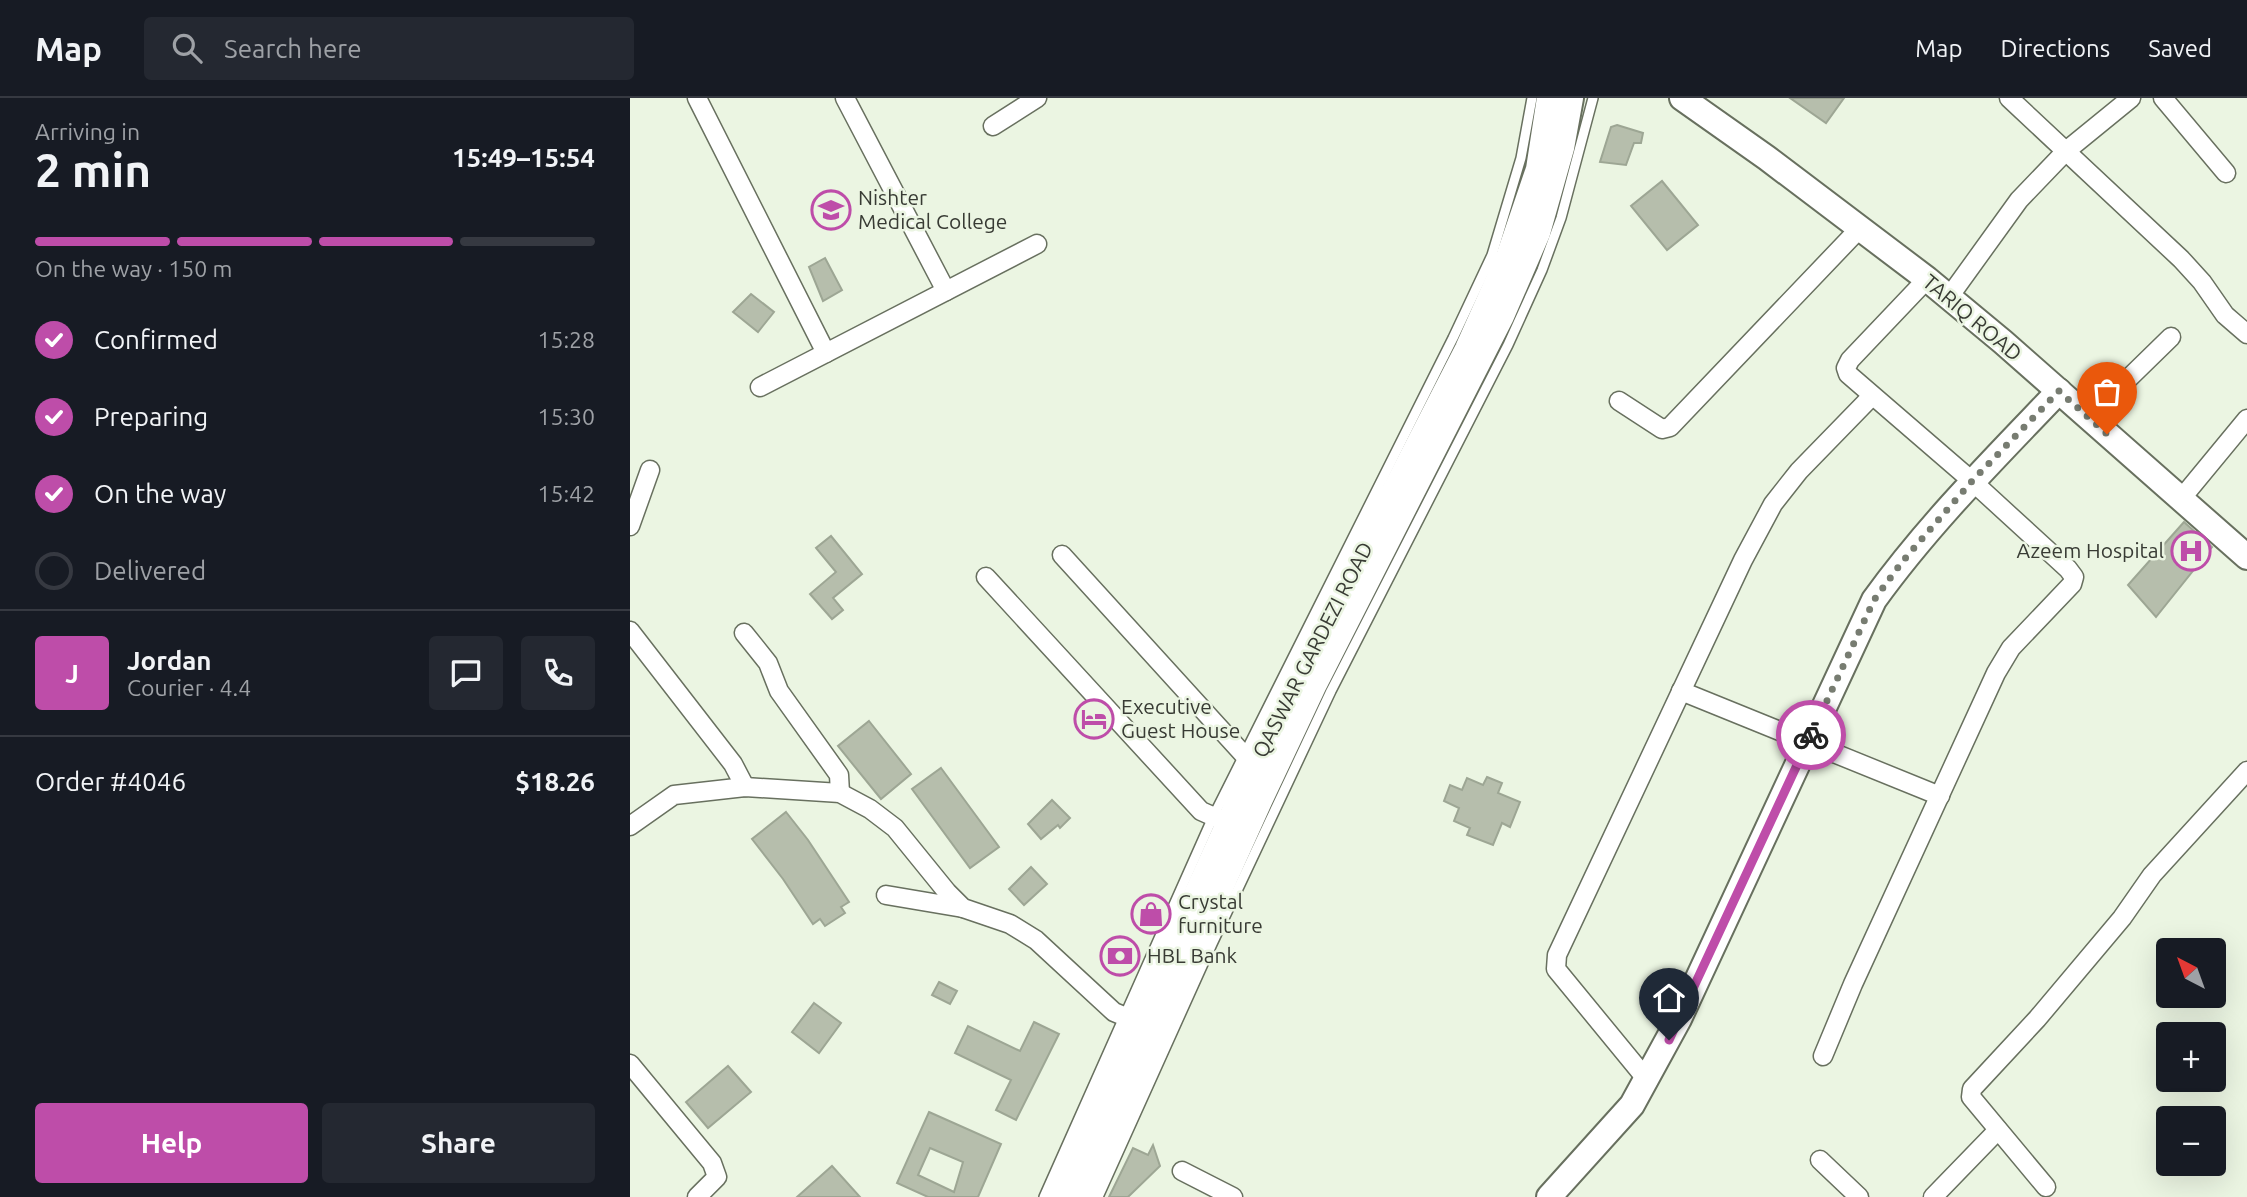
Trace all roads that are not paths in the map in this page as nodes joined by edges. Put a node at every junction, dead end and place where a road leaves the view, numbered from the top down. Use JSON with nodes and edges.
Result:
{"nodes":[{"id":1,"x":697,"y":98,"type":"edge"},
{"id":2,"x":845,"y":98,"type":"edge"},
{"id":3,"x":1037,"y":98,"type":"edge"},
{"id":4,"x":1532,"y":98,"type":"edge"},
{"id":5,"x":1549,"y":98,"type":"edge"},
{"id":6,"x":1571,"y":98,"type":"edge"},
{"id":7,"x":1593,"y":98,"type":"edge"},
{"id":8,"x":1682,"y":98,"type":"edge"},
{"id":9,"x":2009,"y":98,"type":"edge"},
{"id":10,"x":2131,"y":98,"type":"edge"},
{"id":11,"x":2163,"y":98,"type":"edge"},
{"id":12,"x":993,"y":125,"type":"dead end"},
{"id":13,"x":2066,"y":151,"type":"junction"},
{"id":14,"x":1528,"y":169,"type":"junction"},
{"id":15,"x":2225,"y":173,"type":"dead end"},
{"id":16,"x":1860,"y":228,"type":"junction"},
{"id":17,"x":1037,"y":244,"type":"dead end"},
{"id":18,"x":1927,"y":279,"type":"junction"},
{"id":19,"x":946,"y":291,"type":"junction"},
{"id":20,"x":1949,"y":297,"type":"junction"},
{"id":21,"x":2247,"y":334,"type":"edge"},
{"id":22,"x":2171,"y":337,"type":"dead end"},
{"id":23,"x":827,"y":353,"type":"junction"},
{"id":24,"x":760,"y":387,"type":"dead end"},
{"id":25,"x":2059,"y":391,"type":"junction"},
{"id":26,"x":1872,"y":396,"type":"junction"},
{"id":27,"x":1619,"y":401,"type":"dead end"},
{"id":28,"x":2088,"y":418,"type":"junction"},
{"id":29,"x":2247,"y":419,"type":"edge"},
{"id":30,"x":650,"y":470,"type":"dead end"},
{"id":31,"x":1972,"y":481,"type":"junction"},
{"id":32,"x":2181,"y":499,"type":"junction"},
{"id":33,"x":630,"y":526,"type":"edge"},
{"id":34,"x":1062,"y":555,"type":"dead end"},
{"id":35,"x":2247,"y":557,"type":"edge"},
{"id":36,"x":986,"y":577,"type":"dead end"},
{"id":37,"x":630,"y":631,"type":"edge"},
{"id":38,"x":744,"y":633,"type":"dead end"},
{"id":39,"x":1323,"y":687,"type":"junction"},
{"id":40,"x":1681,"y":691,"type":"junction"},
{"id":41,"x":1807,"y":742,"type":"junction"},
{"id":42,"x":1244,"y":755,"type":"junction"},
{"id":43,"x":2247,"y":771,"type":"edge"},
{"id":44,"x":745,"y":787,"type":"junction"},
{"id":45,"x":840,"y":793,"type":"junction"},
{"id":46,"x":1940,"y":796,"type":"junction"},
{"id":47,"x":1267,"y":806,"type":"junction"},
{"id":48,"x":1221,"y":820,"type":"junction"},
{"id":49,"x":630,"y":826,"type":"edge"},
{"id":50,"x":886,"y":895,"type":"dead end"},
{"id":51,"x":964,"y":908,"type":"junction"},
{"id":52,"x":1142,"y":995,"type":"junction"},
{"id":53,"x":1126,"y":1017,"type":"junction"},
{"id":54,"x":1823,"y":1056,"type":"dead end"},
{"id":55,"x":630,"y":1064,"type":"edge"},
{"id":56,"x":1648,"y":1080,"type":"junction"},
{"id":57,"x":1998,"y":1130,"type":"junction"},
{"id":58,"x":1820,"y":1160,"type":"dead end"},
{"id":59,"x":1182,"y":1171,"type":"dead end"},
{"id":60,"x":2046,"y":1187,"type":"dead end"},
{"id":61,"x":697,"y":1197,"type":"edge"},
{"id":62,"x":1044,"y":1197,"type":"edge"},
{"id":63,"x":1059,"y":1197,"type":"edge"},
{"id":64,"x":1082,"y":1197,"type":"edge"},
{"id":65,"x":1098,"y":1197,"type":"edge"},
{"id":66,"x":1233,"y":1197,"type":"edge"},
{"id":67,"x":1549,"y":1197,"type":"edge"},
{"id":68,"x":1859,"y":1197,"type":"edge"},
{"id":69,"x":1933,"y":1197,"type":"edge"}],
"edges":[{"from":1,"to":23,"type":"street"},
{"from":2,"to":19,"type":"street"},
{"from":3,"to":12,"type":"street"},
{"from":4,"to":14,"type":"lane"},
{"from":5,"to":14,"type":"main road","name":"QASWAR GARDEZI ROAD"},
{"from":6,"to":39,"type":"main road"},
{"from":7,"to":39,"type":"lane"},
{"from":8,"to":16,"type":"main road","name":"TARIQ ROAD"},
{"from":9,"to":13,"type":"street"},
{"from":10,"to":13,"type":"street"},
{"from":11,"to":15,"type":"street"},
{"from":13,"to":20,"type":"street"},
{"from":13,"to":21,"type":"street"},
{"from":14,"to":42,"type":"lane"},
{"from":14,"to":48,"type":"main road","name":"QASWAR GARDEZI ROAD"},
{"from":16,"to":18,"type":"main road","name":"TARIQ ROAD"},
{"from":16,"to":27,"type":"street"},
{"from":17,"to":19,"type":"street"},
{"from":18,"to":20,"type":"main road","name":"TARIQ ROAD"},
{"from":18,"to":26,"type":"street"},
{"from":19,"to":23,"type":"street"},
{"from":20,"to":25,"type":"main road","name":"TARIQ ROAD"},
{"from":22,"to":28,"type":"street"},
{"from":23,"to":24,"type":"street"},
{"from":25,"to":28,"type":"main road","name":"TARIQ ROAD"},
{"from":25,"to":31,"type":"main road"},
{"from":26,"to":31,"type":"street"},
{"from":26,"to":40,"type":"street"},
{"from":28,"to":32,"type":"main road","name":"TARIQ ROAD"},
{"from":29,"to":32,"type":"street"},
{"from":30,"to":33,"type":"street"},
{"from":31,"to":41,"type":"main road"},
{"from":31,"to":46,"type":"street"},
{"from":32,"to":35,"type":"main road","name":"TARIQ ROAD"},
{"from":34,"to":42,"type":"street"},
{"from":36,"to":48,"type":"street"},
{"from":37,"to":44,"type":"street"},
{"from":38,"to":45,"type":"street"},
{"from":39,"to":47,"type":"main road"},
{"from":40,"to":41,"type":"street"},
{"from":40,"to":56,"type":"street"},
{"from":41,"to":46,"type":"street"},
{"from":41,"to":56,"type":"main road"},
{"from":42,"to":48,"type":"lane"},
{"from":43,"to":57,"type":"street"},
{"from":44,"to":45,"type":"street"},
{"from":44,"to":49,"type":"street"},
{"from":45,"to":51,"type":"street"},
{"from":46,"to":54,"type":"street"},
{"from":47,"to":64,"type":"main road"},
{"from":47,"to":65,"type":"lane"},
{"from":48,"to":52,"type":"main road","name":"QASWAR GARDEZI ROAD"},
{"from":50,"to":51,"type":"street"},
{"from":51,"to":53,"type":"street"},
{"from":52,"to":53,"type":"lane"},
{"from":52,"to":63,"type":"main road","name":"QASWAR GARDEZI ROAD"},
{"from":53,"to":62,"type":"lane"},
{"from":55,"to":61,"type":"street"},
{"from":56,"to":67,"type":"main road"},
{"from":57,"to":60,"type":"street"},
{"from":57,"to":69,"type":"street"},
{"from":58,"to":68,"type":"street"},
{"from":59,"to":66,"type":"street"}]}
